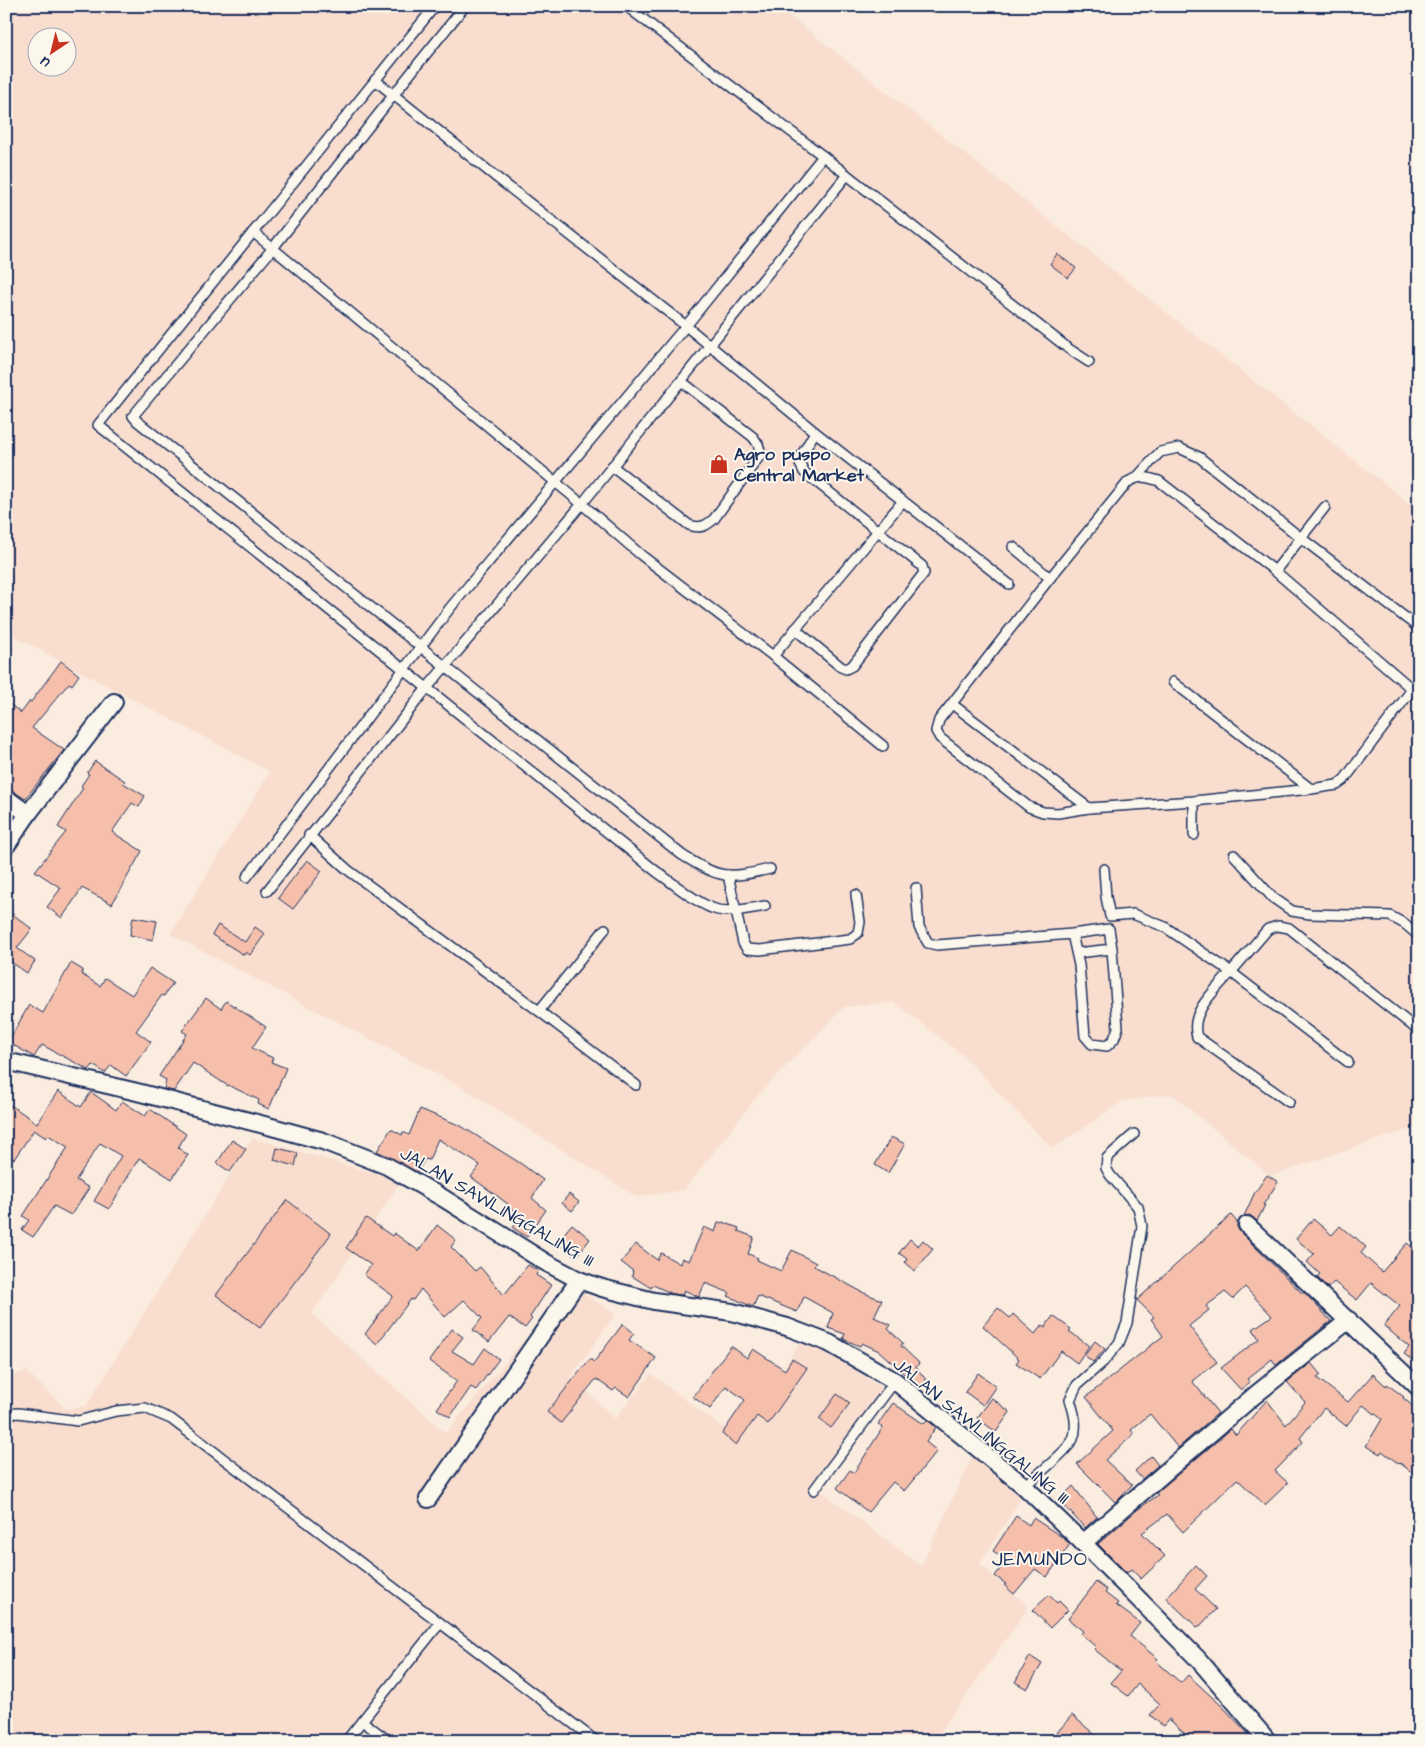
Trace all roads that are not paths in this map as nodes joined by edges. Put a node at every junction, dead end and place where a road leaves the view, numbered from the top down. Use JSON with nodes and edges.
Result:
{"nodes":[{"id":1,"x":435,"y":6,"type":"edge"},
{"id":2,"x":466,"y":6,"type":"edge"},
{"id":3,"x":626,"y":6,"type":"edge"},
{"id":4,"x":376,"y":80,"type":"junction"},
{"id":5,"x":394,"y":95,"type":"junction"},
{"id":6,"x":823,"y":156,"type":"junction"},
{"id":7,"x":847,"y":176,"type":"junction"},
{"id":8,"x":253,"y":232,"type":"junction"},
{"id":9,"x":273,"y":248,"type":"junction"},
{"id":10,"x":686,"y":326,"type":"junction"},
{"id":11,"x":710,"y":346,"type":"junction"},
{"id":12,"x":1089,"y":362,"type":"dead end"},
{"id":13,"x":681,"y":381,"type":"junction"},
{"id":14,"x":814,"y":432,"type":"junction"},
{"id":15,"x":612,"y":466,"type":"junction"},
{"id":16,"x":1137,"y":477,"type":"junction"},
{"id":17,"x":555,"y":483,"type":"junction"},
{"id":18,"x":903,"y":501,"type":"junction"},
{"id":19,"x":582,"y":504,"type":"junction"},
{"id":20,"x":1325,"y":507,"type":"dead end"},
{"id":21,"x":878,"y":530,"type":"junction"},
{"id":22,"x":1302,"y":538,"type":"junction"},
{"id":23,"x":1013,"y":547,"type":"dead end"},
{"id":24,"x":1275,"y":571,"type":"junction"},
{"id":25,"x":1050,"y":578,"type":"junction"},
{"id":26,"x":1009,"y":584,"type":"dead end"},
{"id":27,"x":1419,"y":628,"type":"edge"},
{"id":28,"x":795,"y":629,"type":"junction"},
{"id":29,"x":421,"y":646,"type":"junction"},
{"id":30,"x":773,"y":656,"type":"junction"},
{"id":31,"x":446,"y":666,"type":"junction"},
{"id":32,"x":403,"y":669,"type":"junction"},
{"id":33,"x":1419,"y":680,"type":"edge"},
{"id":34,"x":1173,"y":682,"type":"dead end"},
{"id":35,"x":427,"y":688,"type":"junction"},
{"id":36,"x":1412,"y":689,"type":"junction"},
{"id":37,"x":114,"y":702,"type":"dead end"},
{"id":38,"x":952,"y":704,"type":"junction"},
{"id":39,"x":884,"y":746,"type":"dead end"},
{"id":40,"x":1311,"y":789,"type":"junction"},
{"id":41,"x":6,"y":798,"type":"edge"},
{"id":42,"x":1194,"y":801,"type":"junction"},
{"id":43,"x":1089,"y":808,"type":"junction"},
{"id":44,"x":28,"y":814,"type":"junction"},
{"id":45,"x":1194,"y":835,"type":"dead end"},
{"id":46,"x":310,"y":836,"type":"junction"},
{"id":47,"x":6,"y":846,"type":"edge"},
{"id":48,"x":1234,"y":855,"type":"dead end"},
{"id":49,"x":770,"y":869,"type":"dead end"},
{"id":50,"x":1104,"y":869,"type":"dead end"},
{"id":51,"x":728,"y":875,"type":"junction"},
{"id":52,"x":247,"y":877,"type":"dead end"},
{"id":53,"x":916,"y":888,"type":"dead end"},
{"id":54,"x":267,"y":891,"type":"dead end"},
{"id":55,"x":856,"y":895,"type":"dead end"},
{"id":56,"x":766,"y":906,"type":"dead end"},
{"id":57,"x":735,"y":910,"type":"junction"},
{"id":58,"x":1110,"y":916,"type":"junction"},
{"id":59,"x":605,"y":929,"type":"dead end"},
{"id":60,"x":1109,"y":929,"type":"junction"},
{"id":61,"x":1072,"y":934,"type":"junction"},
{"id":62,"x":1419,"y":936,"type":"edge"},
{"id":63,"x":1112,"y":949,"type":"junction"},
{"id":64,"x":1077,"y":953,"type":"junction"},
{"id":65,"x":1231,"y":972,"type":"junction"},
{"id":66,"x":539,"y":1011,"type":"junction"},
{"id":67,"x":1419,"y":1031,"type":"edge"},
{"id":68,"x":6,"y":1061,"type":"edge"},
{"id":69,"x":1348,"y":1062,"type":"dead end"},
{"id":70,"x":636,"y":1085,"type":"dead end"},
{"id":71,"x":1289,"y":1102,"type":"dead end"},
{"id":72,"x":1134,"y":1134,"type":"dead end"},
{"id":73,"x":1248,"y":1226,"type":"dead end"},
{"id":74,"x":579,"y":1280,"type":"junction"},
{"id":75,"x":1349,"y":1320,"type":"junction"},
{"id":76,"x":895,"y":1381,"type":"junction"},
{"id":77,"x":1419,"y":1388,"type":"edge"},
{"id":78,"x":6,"y":1414,"type":"edge"},
{"id":79,"x":1024,"y":1486,"type":"junction"},
{"id":80,"x":814,"y":1490,"type":"dead end"},
{"id":81,"x":428,"y":1499,"type":"dead end"},
{"id":82,"x":1083,"y":1543,"type":"junction"},
{"id":83,"x":440,"y":1623,"type":"junction"},
{"id":84,"x":362,"y":1721,"type":"junction"},
{"id":85,"x":346,"y":1741,"type":"edge"},
{"id":86,"x":389,"y":1741,"type":"edge"},
{"id":87,"x":596,"y":1741,"type":"edge"},
{"id":88,"x":1268,"y":1741,"type":"edge"}],
"edges":[{"from":1,"to":4,"type":"lane"},
{"from":2,"to":5,"type":"lane"},
{"from":3,"to":6,"type":"lane"},
{"from":4,"to":5,"type":"lane"},
{"from":4,"to":8,"type":"lane"},
{"from":5,"to":9,"type":"lane"},
{"from":5,"to":10,"type":"lane"},
{"from":6,"to":7,"type":"lane"},
{"from":6,"to":10,"type":"lane"},
{"from":7,"to":11,"type":"lane"},
{"from":7,"to":12,"type":"lane"},
{"from":8,"to":9,"type":"lane"},
{"from":8,"to":32,"type":"lane"},
{"from":9,"to":17,"type":"lane"},
{"from":9,"to":29,"type":"lane"},
{"from":10,"to":11,"type":"lane"},
{"from":10,"to":17,"type":"lane"},
{"from":11,"to":13,"type":"lane"},
{"from":11,"to":14,"type":"lane"},
{"from":13,"to":15,"type":"lane"},
{"from":13,"to":15,"type":"lane"},
{"from":14,"to":18,"type":"lane"},
{"from":14,"to":21,"type":"lane"},
{"from":15,"to":19,"type":"lane"},
{"from":16,"to":22,"type":"lane"},
{"from":16,"to":24,"type":"lane"},
{"from":16,"to":25,"type":"lane"},
{"from":17,"to":19,"type":"lane"},
{"from":17,"to":29,"type":"lane"},
{"from":18,"to":21,"type":"lane"},
{"from":18,"to":26,"type":"lane"},
{"from":19,"to":30,"type":"lane"},
{"from":19,"to":31,"type":"lane"},
{"from":20,"to":22,"type":"lane"},
{"from":21,"to":28,"type":"lane"},
{"from":21,"to":28,"type":"lane"},
{"from":22,"to":24,"type":"lane"},
{"from":22,"to":27,"type":"lane"},
{"from":23,"to":25,"type":"lane"},
{"from":24,"to":36,"type":"lane"},
{"from":25,"to":38,"type":"lane"},
{"from":28,"to":30,"type":"lane"},
{"from":29,"to":31,"type":"lane"},
{"from":29,"to":32,"type":"lane"},
{"from":30,"to":39,"type":"lane"},
{"from":31,"to":35,"type":"lane"},
{"from":31,"to":51,"type":"lane"},
{"from":32,"to":35,"type":"lane"},
{"from":32,"to":52,"type":"lane"},
{"from":33,"to":36,"type":"lane"},
{"from":34,"to":40,"type":"lane"},
{"from":35,"to":46,"type":"lane"},
{"from":35,"to":57,"type":"lane"},
{"from":36,"to":40,"type":"lane"},
{"from":37,"to":44,"type":"street"},
{"from":38,"to":43,"type":"lane"},
{"from":38,"to":43,"type":"lane"},
{"from":40,"to":42,"type":"lane"},
{"from":41,"to":44,"type":"street"},
{"from":42,"to":43,"type":"lane"},
{"from":42,"to":45,"type":"lane"},
{"from":44,"to":47,"type":"street"},
{"from":46,"to":54,"type":"lane"},
{"from":46,"to":66,"type":"lane"},
{"from":48,"to":62,"type":"lane"},
{"from":49,"to":51,"type":"lane"},
{"from":50,"to":58,"type":"lane"},
{"from":51,"to":57,"type":"lane"},
{"from":53,"to":61,"type":"lane"},
{"from":55,"to":57,"type":"lane"},
{"from":56,"to":57,"type":"lane"},
{"from":58,"to":60,"type":"lane"},
{"from":58,"to":65,"type":"lane"},
{"from":59,"to":66,"type":"lane"},
{"from":60,"to":61,"type":"lane"},
{"from":60,"to":63,"type":"lane"},
{"from":61,"to":64,"type":"lane"},
{"from":63,"to":64,"type":"lane"},
{"from":63,"to":64,"type":"lane"},
{"from":65,"to":67,"type":"lane"},
{"from":65,"to":69,"type":"lane"},
{"from":65,"to":71,"type":"lane"},
{"from":66,"to":70,"type":"lane"},
{"from":68,"to":74,"type":"street","name":"JALAN SAWLINGGALING III"},
{"from":72,"to":79,"type":"lane"},
{"from":73,"to":75,"type":"street"},
{"from":74,"to":76,"type":"street","name":"JALAN SAWLINGGALING III"},
{"from":74,"to":81,"type":"street"},
{"from":75,"to":77,"type":"street"},
{"from":75,"to":82,"type":"street"},
{"from":76,"to":79,"type":"street","name":"JALAN SAWLINGGALING III"},
{"from":76,"to":80,"type":"lane"},
{"from":78,"to":83,"type":"lane"},
{"from":79,"to":82,"type":"street","name":"JALAN SAWLINGGALING III"},
{"from":82,"to":88,"type":"street","name":"JALAN SAWLINGGALING III"},
{"from":83,"to":84,"type":"lane"},
{"from":83,"to":87,"type":"lane"},
{"from":84,"to":85,"type":"lane"},
{"from":84,"to":86,"type":"lane"}]}
